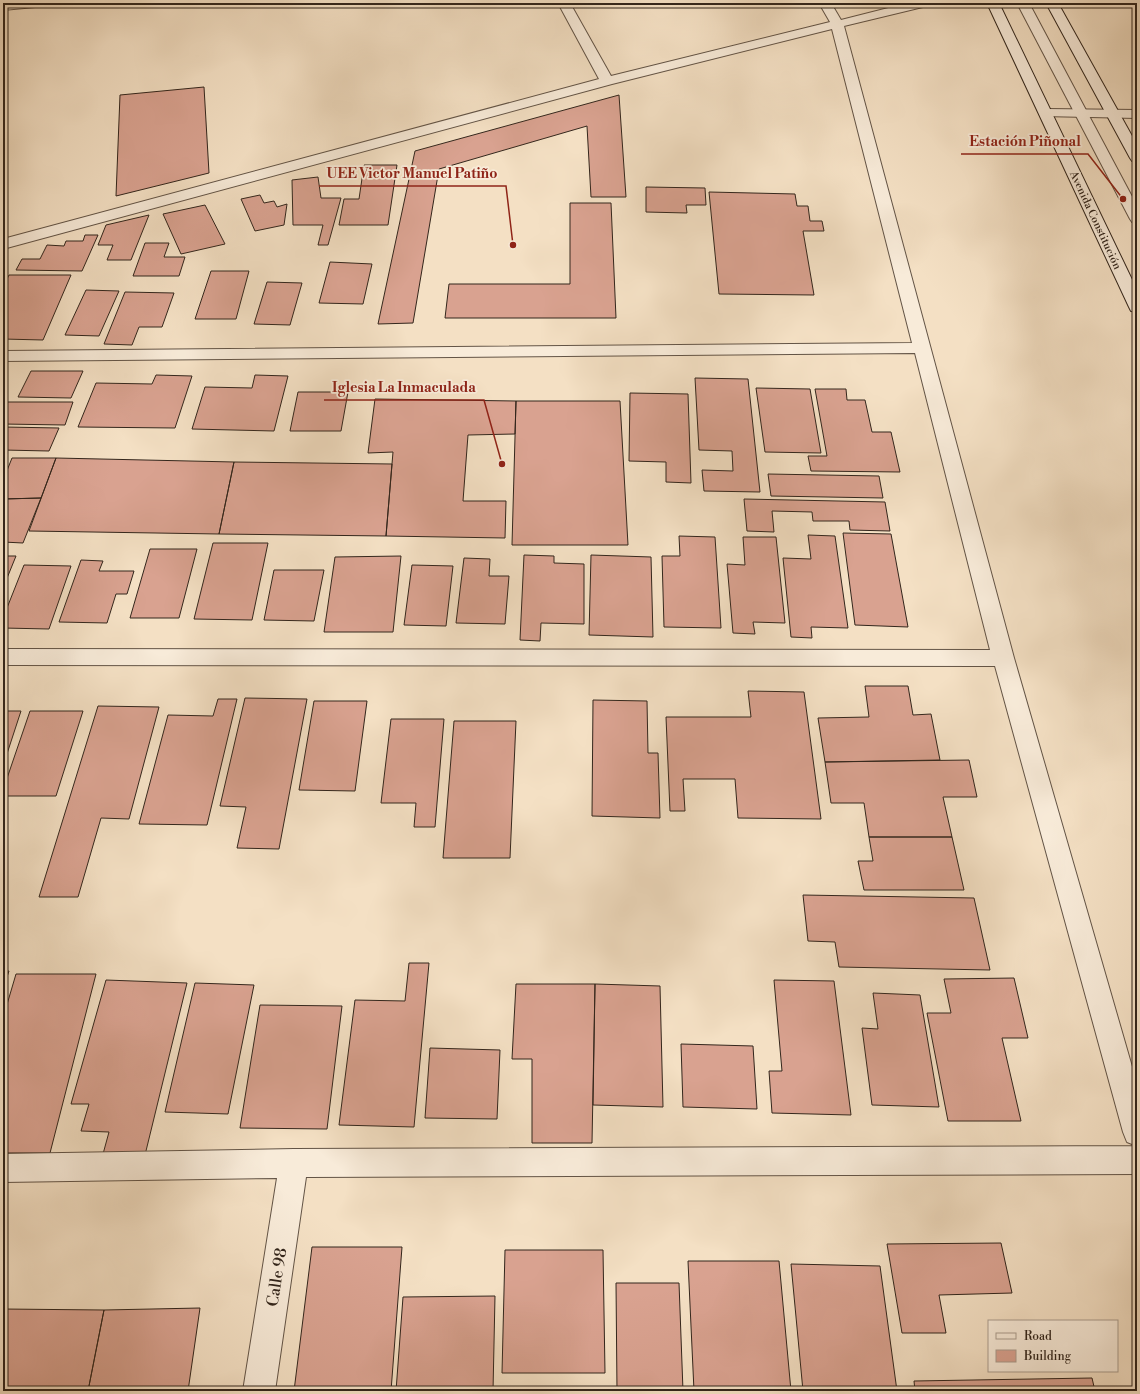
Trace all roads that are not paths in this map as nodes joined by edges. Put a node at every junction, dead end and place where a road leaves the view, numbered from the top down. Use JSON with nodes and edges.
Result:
{"nodes":[{"id":1,"x":35,"y":3,"type":"edge"},
{"id":2,"x":564,"y":3,"type":"edge"},
{"id":3,"x":825,"y":3,"type":"edge"},
{"id":4,"x":923,"y":3,"type":"edge"},
{"id":5,"x":993,"y":3,"type":"edge"},
{"id":6,"x":1024,"y":3,"type":"edge"},
{"id":7,"x":1052,"y":3,"type":"edge"},
{"id":8,"x":3,"y":6,"type":"edge"},
{"id":9,"x":837,"y":24,"type":"junction"},
{"id":10,"x":607,"y":81,"type":"junction"},
{"id":11,"x":1046,"y":113,"type":"junction"},
{"id":12,"x":1081,"y":114,"type":"junction"},
{"id":13,"x":1113,"y":114,"type":"junction"},
{"id":14,"x":1137,"y":114,"type":"edge"},
{"id":15,"x":1065,"y":128,"type":"junction"},
{"id":16,"x":1105,"y":129,"type":"junction"},
{"id":17,"x":1137,"y":129,"type":"edge"},
{"id":18,"x":1137,"y":158,"type":"edge"},
{"id":19,"x":1137,"y":219,"type":"edge"},
{"id":20,"x":3,"y":244,"type":"edge"},
{"id":21,"x":1137,"y":307,"type":"edge"},
{"id":22,"x":923,"y":348,"type":"junction"},
{"id":23,"x":3,"y":356,"type":"edge"},
{"id":24,"x":3,"y":657,"type":"edge"},
{"id":25,"x":1003,"y":658,"type":"junction"},
{"id":26,"x":1137,"y":1132,"type":"edge"},
{"id":27,"x":1137,"y":1160,"type":"edge"},
{"id":28,"x":294,"y":1163,"type":"junction"},
{"id":29,"x":3,"y":1168,"type":"edge"},
{"id":30,"x":259,"y":1391,"type":"edge"}],
"edges":[{"from":1,"to":8,"type":"street"},
{"from":2,"to":10,"type":"street"},
{"from":3,"to":9,"type":"street"},
{"from":4,"to":9,"type":"street"},
{"from":5,"to":11,"type":"street","name":"Avenida Constitución"},
{"from":6,"to":12,"type":"lane"},
{"from":7,"to":13,"type":"street"},
{"from":9,"to":10,"type":"street"},
{"from":9,"to":22,"type":"street"},
{"from":10,"to":20,"type":"street"},
{"from":11,"to":12,"type":"street"},
{"from":11,"to":15,"type":"street","name":"Avenida Constitución"},
{"from":12,"to":13,"type":"street"},
{"from":12,"to":16,"type":"lane"},
{"from":13,"to":14,"type":"street"},
{"from":13,"to":16,"type":"street"},
{"from":15,"to":16,"type":"street"},
{"from":15,"to":21,"type":"street","name":"Avenida Constitución"},
{"from":16,"to":17,"type":"street"},
{"from":16,"to":18,"type":"street"},
{"from":16,"to":19,"type":"lane"},
{"from":22,"to":23,"type":"street"},
{"from":22,"to":25,"type":"street"},
{"from":24,"to":25,"type":"street"},
{"from":25,"to":26,"type":"street"},
{"from":27,"to":28,"type":"street"},
{"from":28,"to":29,"type":"street"},
{"from":28,"to":30,"type":"street","name":"Calle 98"}]}
